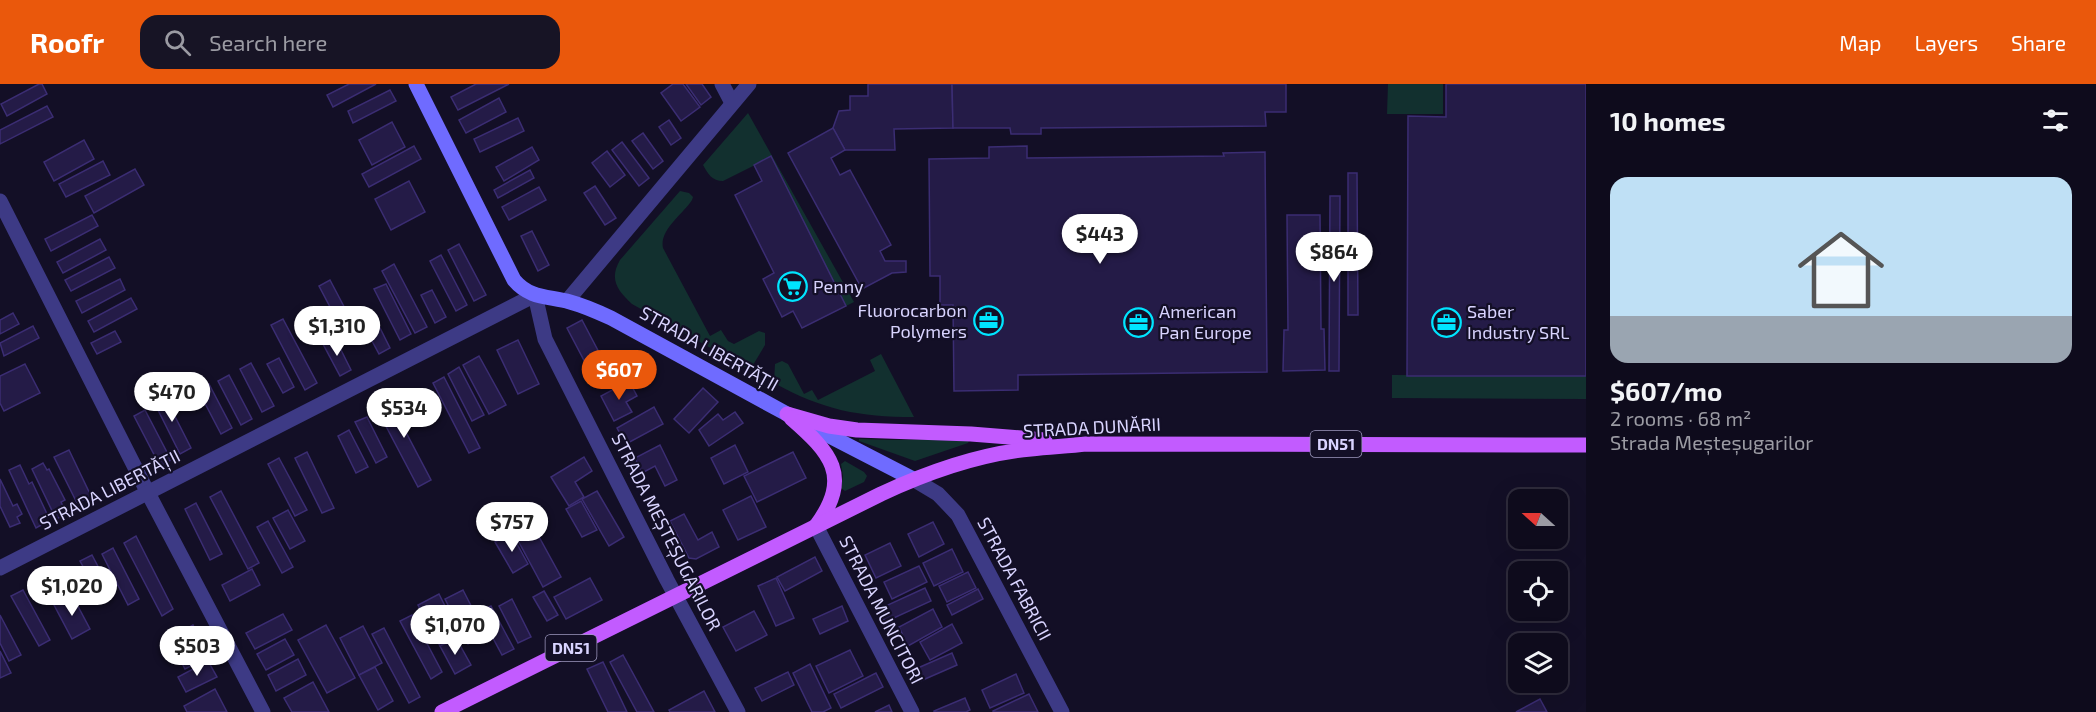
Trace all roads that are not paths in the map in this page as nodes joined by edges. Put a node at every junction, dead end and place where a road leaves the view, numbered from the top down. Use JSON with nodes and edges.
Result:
{"nodes":[{"id":1,"x":416,"y":84,"type":"edge"},
{"id":2,"x":722,"y":84,"type":"edge"},
{"id":3,"x":749,"y":84,"type":"edge"},
{"id":4,"x":732,"y":103,"type":"junction"},
{"id":5,"x":0,"y":201,"type":"edge"},
{"id":6,"x":535,"y":295,"type":"junction"},
{"id":7,"x":567,"y":301,"type":"junction"},
{"id":8,"x":787,"y":414,"type":"junction"},
{"id":9,"x":1086,"y":444,"type":"junction"},
{"id":10,"x":1586,"y":445,"type":"edge"},
{"id":11,"x":913,"y":479,"type":"junction"},
{"id":12,"x":148,"y":493,"type":"junction"},
{"id":13,"x":816,"y":526,"type":"junction"},
{"id":14,"x":0,"y":568,"type":"edge"},
{"id":15,"x":675,"y":596,"type":"junction"},
{"id":16,"x":263,"y":712,"type":"edge"},
{"id":17,"x":442,"y":712,"type":"edge"},
{"id":18,"x":738,"y":712,"type":"edge"},
{"id":19,"x":912,"y":712,"type":"edge"},
{"id":20,"x":1062,"y":712,"type":"edge"}],
"edges":[{"from":1,"to":6,"type":"street"},
{"from":2,"to":4,"type":"street"},
{"from":3,"to":4,"type":"street"},
{"from":4,"to":7,"type":"street"},
{"from":5,"to":12,"type":"street"},
{"from":6,"to":7,"type":"street","name":"STRADA LIBERTĂȚII"},
{"from":6,"to":12,"type":"street","name":"STRADA LIBERTĂȚII"},
{"from":6,"to":15,"type":"street","name":"STRADA MEȘTEȘUGARILOR"},
{"from":7,"to":8,"type":"street","name":"STRADA LIBERTĂȚII"},
{"from":8,"to":9,"type":"main road"},
{"from":8,"to":11,"type":"street","name":"STRADA LIBERTĂȚII"},
{"from":8,"to":13,"type":"main road"},
{"from":9,"to":10,"type":"main road","name":"STRADA DUNĂRII","number":"DN51"},
{"from":9,"to":11,"type":"main road","name":"STRADA DUNĂRII","number":"DN51"},
{"from":11,"to":13,"type":"main road","name":"STRADA DUNĂRII","number":"DN51"},
{"from":11,"to":20,"type":"street","name":"STRADA FABRICII"},
{"from":12,"to":14,"type":"street","name":"STRADA LIBERTĂȚII"},
{"from":12,"to":16,"type":"street"},
{"from":13,"to":15,"type":"main road","name":"STRADA DUNĂRII","number":"DN51"},
{"from":13,"to":19,"type":"street","name":"STRADA MUNCITORI"},
{"from":15,"to":17,"type":"main road","name":"STRADA DUNĂRII","number":"DN51"},
{"from":15,"to":18,"type":"street","name":"STRADA MEȘTEȘUGARILOR"}]}
